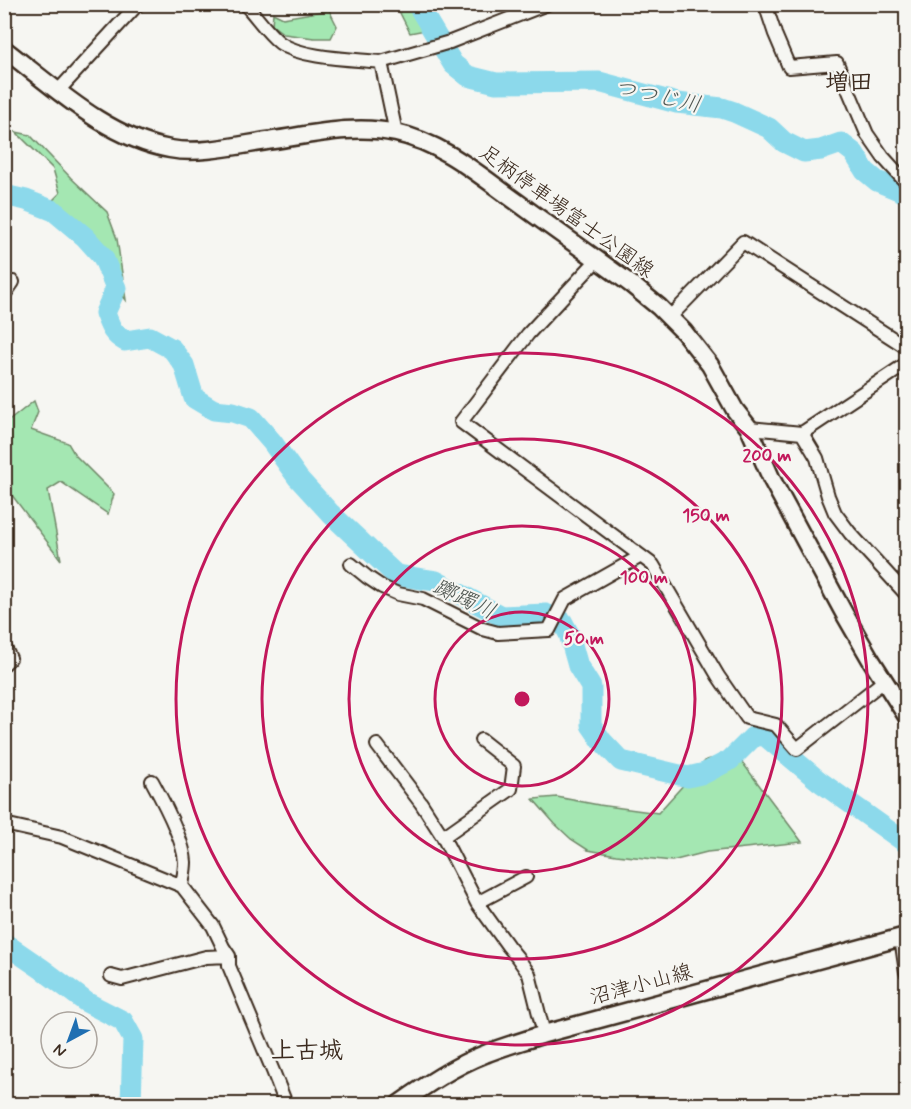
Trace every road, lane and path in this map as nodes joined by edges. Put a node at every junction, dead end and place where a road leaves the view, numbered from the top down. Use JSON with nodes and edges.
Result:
{"nodes":[{"id":1,"x":138,"y":4,"type":"edge"},
{"id":2,"x":245,"y":4,"type":"edge"},
{"id":3,"x":547,"y":4,"type":"edge"},
{"id":4,"x":765,"y":4,"type":"edge"},
{"id":5,"x":4,"y":50,"type":"edge"},
{"id":6,"x":381,"y":62,"type":"junction"},
{"id":7,"x":58,"y":91,"type":"junction"},
{"id":8,"x":396,"y":133,"type":"junction"},
{"id":9,"x":906,"y":181,"type":"edge"},
{"id":10,"x":597,"y":260,"type":"junction"},
{"id":11,"x":14,"y":282,"type":"dead end"},
{"id":12,"x":4,"y":295,"type":"edge"},
{"id":13,"x":670,"y":317,"type":"junction"},
{"id":14,"x":906,"y":347,"type":"edge"},
{"id":15,"x":906,"y":364,"type":"edge"},
{"id":16,"x":749,"y":428,"type":"junction"},
{"id":17,"x":802,"y":433,"type":"junction"},
{"id":18,"x":641,"y":556,"type":"junction"},
{"id":19,"x":351,"y":564,"type":"dead end"},
{"id":20,"x":906,"y":594,"type":"edge"},
{"id":21,"x":4,"y":646,"type":"edge"},
{"id":22,"x":4,"y":664,"type":"edge"},
{"id":23,"x":884,"y":681,"type":"junction"},
{"id":24,"x":906,"y":715,"type":"edge"},
{"id":25,"x":481,"y":740,"type":"dead end"},
{"id":26,"x":376,"y":746,"type":"dead end"},
{"id":27,"x":152,"y":781,"type":"dead end"},
{"id":28,"x":4,"y":824,"type":"edge"},
{"id":29,"x":443,"y":837,"type":"junction"},
{"id":30,"x":526,"y":877,"type":"dead end"},
{"id":31,"x":182,"y":886,"type":"junction"},
{"id":32,"x":477,"y":903,"type":"junction"},
{"id":33,"x":904,"y":937,"type":"edge"},
{"id":34,"x":229,"y":956,"type":"junction"},
{"id":35,"x":906,"y":972,"type":"edge"},
{"id":36,"x":111,"y":976,"type":"dead end"},
{"id":37,"x":544,"y":1034,"type":"junction"},
{"id":38,"x":408,"y":1102,"type":"edge"},
{"id":39,"x":286,"y":1104,"type":"edge"}],
"edges":[{"from":1,"to":7,"type":"street"},
{"from":2,"to":6,"type":"street"},
{"from":3,"to":6,"type":"street"},
{"from":4,"to":9,"type":"street"},
{"from":5,"to":7,"type":"main road","name":"足柄停車場富士公園線"},
{"from":6,"to":8,"type":"street"},
{"from":7,"to":8,"type":"main road","name":"足柄停車場富士公園線"},
{"from":8,"to":10,"type":"main road","name":"足柄停車場富士公園線"},
{"from":10,"to":13,"type":"main road","name":"足柄停車場富士公園線"},
{"from":10,"to":18,"type":"street"},
{"from":11,"to":12,"type":"street"},
{"from":13,"to":14,"type":"street"},
{"from":13,"to":16,"type":"main road","name":"足柄停車場富士公園線"},
{"from":15,"to":17,"type":"street"},
{"from":16,"to":17,"type":"street"},
{"from":16,"to":23,"type":"main road","name":"足柄停車場富士公園線"},
{"from":17,"to":20,"type":"street"},
{"from":18,"to":19,"type":"street"},
{"from":18,"to":23,"type":"street"},
{"from":21,"to":22,"type":"street"},
{"from":23,"to":24,"type":"main road","name":"足柄停車場富士公園線"},
{"from":25,"to":29,"type":"street"},
{"from":26,"to":29,"type":"street"},
{"from":27,"to":31,"type":"street"},
{"from":28,"to":31,"type":"street"},
{"from":29,"to":32,"type":"street"},
{"from":30,"to":32,"type":"street"},
{"from":31,"to":34,"type":"street"},
{"from":32,"to":37,"type":"street"},
{"from":33,"to":35,"type":"street"},
{"from":33,"to":37,"type":"main road","name":"沼津小山線"},
{"from":34,"to":36,"type":"street"},
{"from":34,"to":39,"type":"street"},
{"from":37,"to":38,"type":"main road","name":"沼津小山線"}]}
